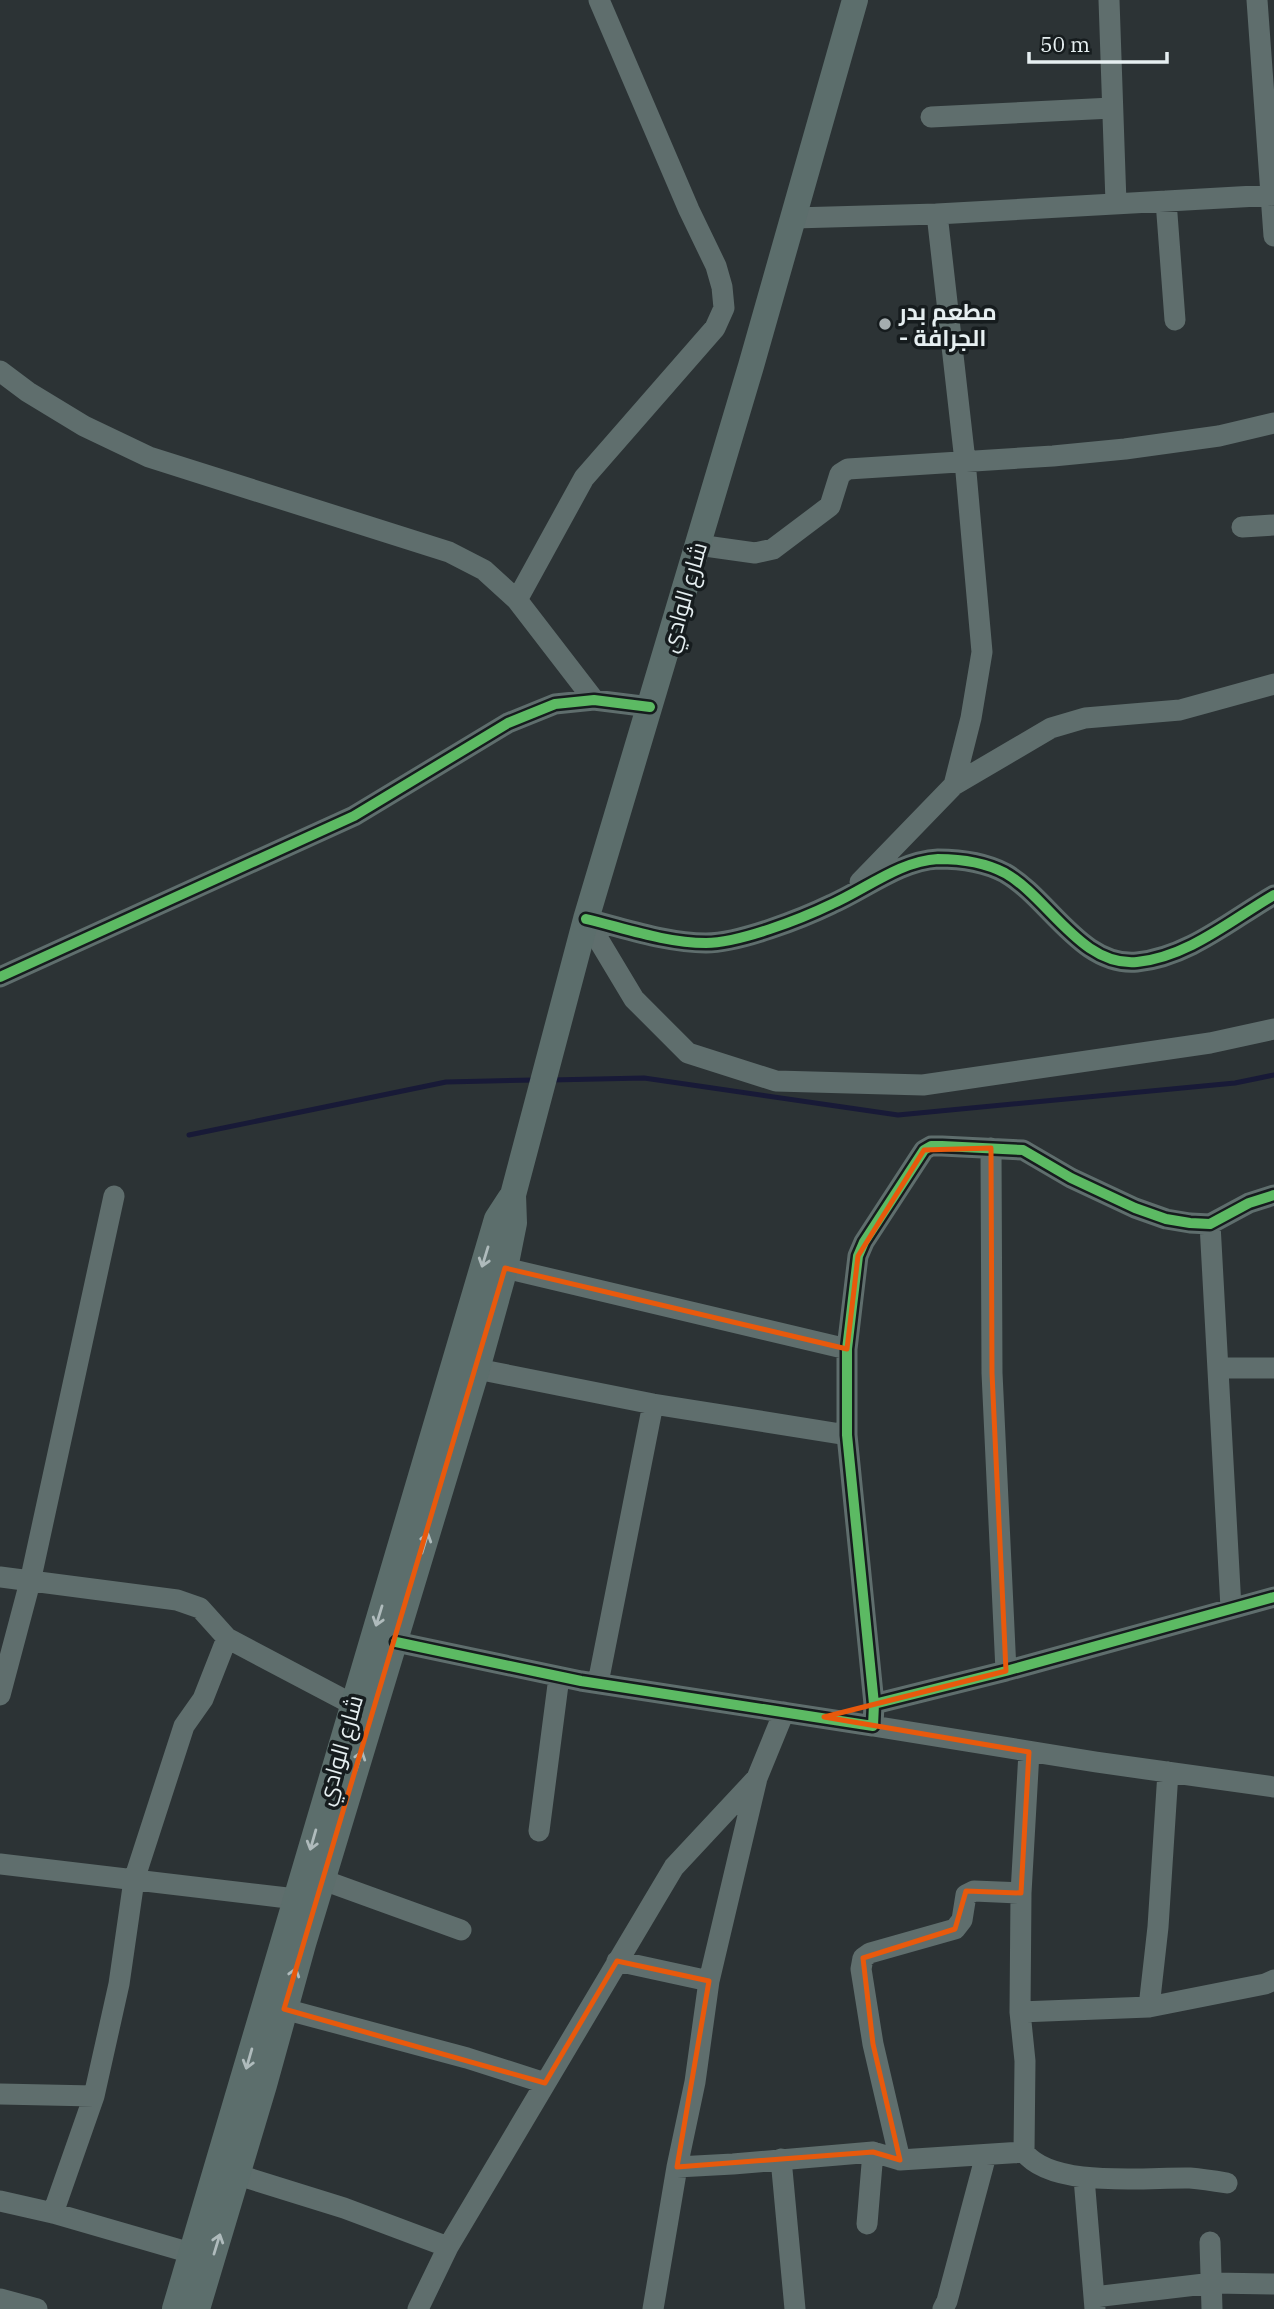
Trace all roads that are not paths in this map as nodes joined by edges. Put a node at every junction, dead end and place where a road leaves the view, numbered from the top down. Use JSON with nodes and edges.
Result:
{"nodes":[{"id":1,"x":599,"y":0,"type":"edge"},
{"id":2,"x":855,"y":0,"type":"edge"},
{"id":3,"x":1109,"y":0,"type":"edge"},
{"id":4,"x":1257,"y":0,"type":"edge"},
{"id":5,"x":1112,"y":108,"type":"junction"},
{"id":6,"x":932,"y":117,"type":"dead end"},
{"id":7,"x":1272,"y":196,"type":"edge"},
{"id":8,"x":1166,"y":201,"type":"junction"},
{"id":9,"x":1116,"y":203,"type":"junction"},
{"id":10,"x":937,"y":214,"type":"junction"},
{"id":11,"x":794,"y":218,"type":"junction"},
{"id":12,"x":1274,"y":236,"type":"edge"},
{"id":13,"x":1175,"y":320,"type":"dead end"},
{"id":14,"x":0,"y":371,"type":"edge"},
{"id":15,"x":1274,"y":423,"type":"edge"},
{"id":16,"x":965,"y":461,"type":"junction"},
{"id":17,"x":1274,"y":525,"type":"edge"},
{"id":18,"x":1242,"y":527,"type":"dead end"},
{"id":19,"x":698,"y":545,"type":"junction"},
{"id":20,"x":517,"y":600,"type":"junction"},
{"id":21,"x":1274,"y":684,"type":"edge"},
{"id":22,"x":594,"y":700,"type":"junction"},
{"id":23,"x":650,"y":707,"type":"junction"},
{"id":24,"x":954,"y":785,"type":"junction"},
{"id":25,"x":1274,"y":895,"type":"edge"},
{"id":26,"x":831,"y":905,"type":"junction"},
{"id":27,"x":586,"y":919,"type":"junction"},
{"id":28,"x":0,"y":977,"type":"edge"},
{"id":29,"x":1274,"y":1029,"type":"edge"},
{"id":30,"x":991,"y":1148,"type":"junction"},
{"id":31,"x":513,"y":1195,"type":"junction"},
{"id":32,"x":1274,"y":1195,"type":"edge"},
{"id":33,"x":114,"y":1196,"type":"dead end"},
{"id":34,"x":1210,"y":1224,"type":"junction"},
{"id":35,"x":505,"y":1268,"type":"junction"},
{"id":36,"x":847,"y":1349,"type":"junction"},
{"id":37,"x":1219,"y":1368,"type":"junction"},
{"id":38,"x":1274,"y":1368,"type":"edge"},
{"id":39,"x":477,"y":1369,"type":"junction"},
{"id":40,"x":653,"y":1404,"type":"junction"},
{"id":41,"x":847,"y":1435,"type":"junction"},
{"id":42,"x":0,"y":1577,"type":"edge"},
{"id":43,"x":30,"y":1582,"type":"junction"},
{"id":44,"x":1274,"y":1597,"type":"edge"},
{"id":45,"x":1231,"y":1608,"type":"junction"},
{"id":46,"x":226,"y":1638,"type":"junction"},
{"id":47,"x":396,"y":1642,"type":"junction"},
{"id":48,"x":1006,"y":1671,"type":"junction"},
{"id":49,"x":559,"y":1677,"type":"junction"},
{"id":50,"x":598,"y":1683,"type":"junction"},
{"id":51,"x":1,"y":1687,"type":"edge"},
{"id":52,"x":352,"y":1704,"type":"junction"},
{"id":53,"x":874,"y":1704,"type":"junction"},
{"id":54,"x":784,"y":1712,"type":"junction"},
{"id":55,"x":873,"y":1726,"type":"junction"},
{"id":56,"x":1029,"y":1752,"type":"junction"},
{"id":57,"x":1168,"y":1772,"type":"junction"},
{"id":58,"x":757,"y":1778,"type":"junction"},
{"id":59,"x":1274,"y":1787,"type":"edge"},
{"id":60,"x":540,"y":1831,"type":"dead end"},
{"id":61,"x":0,"y":1864,"type":"edge"},
{"id":62,"x":323,"y":1880,"type":"junction"},
{"id":63,"x":134,"y":1881,"type":"junction"},
{"id":64,"x":1021,"y":1893,"type":"junction"},
{"id":65,"x":296,"y":1899,"type":"junction"},
{"id":66,"x":461,"y":1930,"type":"dead end"},
{"id":67,"x":617,"y":1961,"type":"junction"},
{"id":68,"x":1274,"y":1980,"type":"edge"},
{"id":69,"x":709,"y":1981,"type":"junction"},
{"id":70,"x":1149,"y":2007,"type":"junction"},
{"id":71,"x":284,"y":2009,"type":"junction"},
{"id":72,"x":1020,"y":2012,"type":"junction"},
{"id":73,"x":545,"y":2083,"type":"junction"},
{"id":74,"x":0,"y":2094,"type":"edge"},
{"id":75,"x":94,"y":2096,"type":"junction"},
{"id":76,"x":873,"y":2152,"type":"junction"},
{"id":77,"x":1024,"y":2152,"type":"junction"},
{"id":78,"x":986,"y":2155,"type":"junction"},
{"id":79,"x":781,"y":2159,"type":"junction"},
{"id":80,"x":900,"y":2160,"type":"junction"},
{"id":81,"x":677,"y":2166,"type":"junction"},
{"id":82,"x":238,"y":2175,"type":"junction"},
{"id":83,"x":1084,"y":2178,"type":"junction"},
{"id":84,"x":1227,"y":2183,"type":"dead end"},
{"id":85,"x":0,"y":2201,"type":"edge"},
{"id":86,"x":53,"y":2213,"type":"junction"},
{"id":87,"x":867,"y":2224,"type":"dead end"},
{"id":88,"x":1210,"y":2242,"type":"dead end"},
{"id":89,"x":448,"y":2247,"type":"junction"},
{"id":90,"x":191,"y":2253,"type":"junction"},
{"id":91,"x":1213,"y":2283,"type":"junction"},
{"id":92,"x":1274,"y":2284,"type":"edge"},
{"id":93,"x":0,"y":2299,"type":"edge"},
{"id":94,"x":1094,"y":2303,"type":"edge"},
{"id":95,"x":37,"y":2309,"type":"edge"},
{"id":96,"x":175,"y":2309,"type":"edge"},
{"id":97,"x":197,"y":2309,"type":"edge"},
{"id":98,"x":418,"y":2309,"type":"edge"},
{"id":99,"x":653,"y":2309,"type":"edge"},
{"id":100,"x":795,"y":2309,"type":"edge"},
{"id":101,"x":943,"y":2309,"type":"edge"},
{"id":102,"x":1212,"y":2309,"type":"edge"}],
"edges":[{"from":1,"to":20,"type":"street"},
{"from":2,"to":11,"type":"main road","name":"شارع الوادي"},
{"from":3,"to":5,"type":"street"},
{"from":4,"to":7,"type":"street"},
{"from":5,"to":6,"type":"street"},
{"from":5,"to":9,"type":"street"},
{"from":7,"to":8,"type":"street"},
{"from":7,"to":12,"type":"street"},
{"from":8,"to":9,"type":"street"},
{"from":8,"to":13,"type":"street"},
{"from":9,"to":10,"type":"street"},
{"from":10,"to":11,"type":"street"},
{"from":10,"to":16,"type":"street"},
{"from":11,"to":19,"type":"main road","name":"شارع الوادي"},
{"from":14,"to":20,"type":"street"},
{"from":15,"to":16,"type":"street"},
{"from":16,"to":19,"type":"street"},
{"from":16,"to":24,"type":"street"},
{"from":17,"to":18,"type":"street"},
{"from":19,"to":23,"type":"main road","name":"شارع الوادي"},
{"from":20,"to":22,"type":"street"},
{"from":21,"to":24,"type":"street"},
{"from":22,"to":23,"type":"street"},
{"from":22,"to":28,"type":"street"},
{"from":23,"to":27,"type":"main road","name":"شارع الوادي"},
{"from":24,"to":26,"type":"street"},
{"from":25,"to":26,"type":"street"},
{"from":26,"to":27,"type":"street"},
{"from":27,"to":29,"type":"street"},
{"from":27,"to":31,"type":"main road","name":"شارع الوادي"},
{"from":30,"to":34,"type":"street"},
{"from":30,"to":36,"type":"street"},
{"from":30,"to":48,"type":"street"},
{"from":31,"to":35,"type":"main road","name":"شارع الوادي"},
{"from":31,"to":52,"type":"main road","name":"شارع الوادي","one_way":true},
{"from":32,"to":34,"type":"street"},
{"from":33,"to":43,"type":"street"},
{"from":34,"to":37,"type":"street"},
{"from":35,"to":36,"type":"street"},
{"from":35,"to":39,"type":"main road","name":"شارع الوادي"},
{"from":36,"to":41,"type":"street"},
{"from":37,"to":38,"type":"street"},
{"from":37,"to":45,"type":"street"},
{"from":39,"to":40,"type":"street"},
{"from":47,"to":39,"type":"main road","name":"شارع الوادي","one_way":true},
{"from":40,"to":41,"type":"street"},
{"from":40,"to":50,"type":"street"},
{"from":41,"to":53,"type":"street"},
{"from":42,"to":43,"type":"street"},
{"from":43,"to":46,"type":"street"},
{"from":43,"to":51,"type":"street"},
{"from":44,"to":45,"type":"street"},
{"from":45,"to":48,"type":"street"},
{"from":46,"to":52,"type":"street"},
{"from":46,"to":63,"type":"street"},
{"from":47,"to":49,"type":"street"},
{"from":62,"to":47,"type":"main road","name":"شارع الوادي","one_way":true},
{"from":48,"to":53,"type":"street"},
{"from":49,"to":50,"type":"street"},
{"from":49,"to":60,"type":"street"},
{"from":50,"to":54,"type":"street"},
{"from":52,"to":65,"type":"main road","name":"شارع الوادي","one_way":true},
{"from":53,"to":55,"type":"street"},
{"from":54,"to":55,"type":"street"},
{"from":54,"to":58,"type":"street"},
{"from":55,"to":56,"type":"street"},
{"from":56,"to":57,"type":"street"},
{"from":56,"to":64,"type":"street"},
{"from":57,"to":59,"type":"street"},
{"from":57,"to":70,"type":"street"},
{"from":58,"to":67,"type":"street"},
{"from":58,"to":69,"type":"street"},
{"from":61,"to":63,"type":"street"},
{"from":62,"to":66,"type":"street"},
{"from":71,"to":62,"type":"main road","name":"شارع الوادي","one_way":true},
{"from":63,"to":65,"type":"street"},
{"from":63,"to":75,"type":"street"},
{"from":64,"to":72,"type":"street"},
{"from":64,"to":80,"type":"street"},
{"from":65,"to":90,"type":"main road","name":"شارع الوادي","one_way":true},
{"from":67,"to":69,"type":"street"},
{"from":67,"to":73,"type":"street"},
{"from":68,"to":70,"type":"street"},
{"from":69,"to":81,"type":"street"},
{"from":70,"to":72,"type":"street"},
{"from":71,"to":73,"type":"street"},
{"from":71,"to":82,"type":"main road","name":"شارع الوادي"},
{"from":72,"to":77,"type":"street"},
{"from":73,"to":89,"type":"street"},
{"from":74,"to":75,"type":"street"},
{"from":75,"to":86,"type":"street"},
{"from":76,"to":79,"type":"street"},
{"from":76,"to":80,"type":"street"},
{"from":76,"to":87,"type":"street"},
{"from":77,"to":78,"type":"street"},
{"from":77,"to":83,"type":"street"},
{"from":78,"to":80,"type":"street"},
{"from":78,"to":101,"type":"street"},
{"from":79,"to":81,"type":"street"},
{"from":79,"to":100,"type":"street"},
{"from":81,"to":99,"type":"street"},
{"from":82,"to":89,"type":"street"},
{"from":97,"to":82,"type":"main road","name":"شارع الوادي","one_way":true},
{"from":83,"to":84,"type":"street"},
{"from":83,"to":94,"type":"street"},
{"from":85,"to":86,"type":"street"},
{"from":86,"to":90,"type":"street"},
{"from":88,"to":91,"type":"street"},
{"from":89,"to":98,"type":"street"},
{"from":90,"to":96,"type":"main road","name":"شارع الوادي"},
{"from":91,"to":92,"type":"street"},
{"from":91,"to":94,"type":"street"},
{"from":91,"to":102,"type":"street"},
{"from":93,"to":95,"type":"street"}]}
